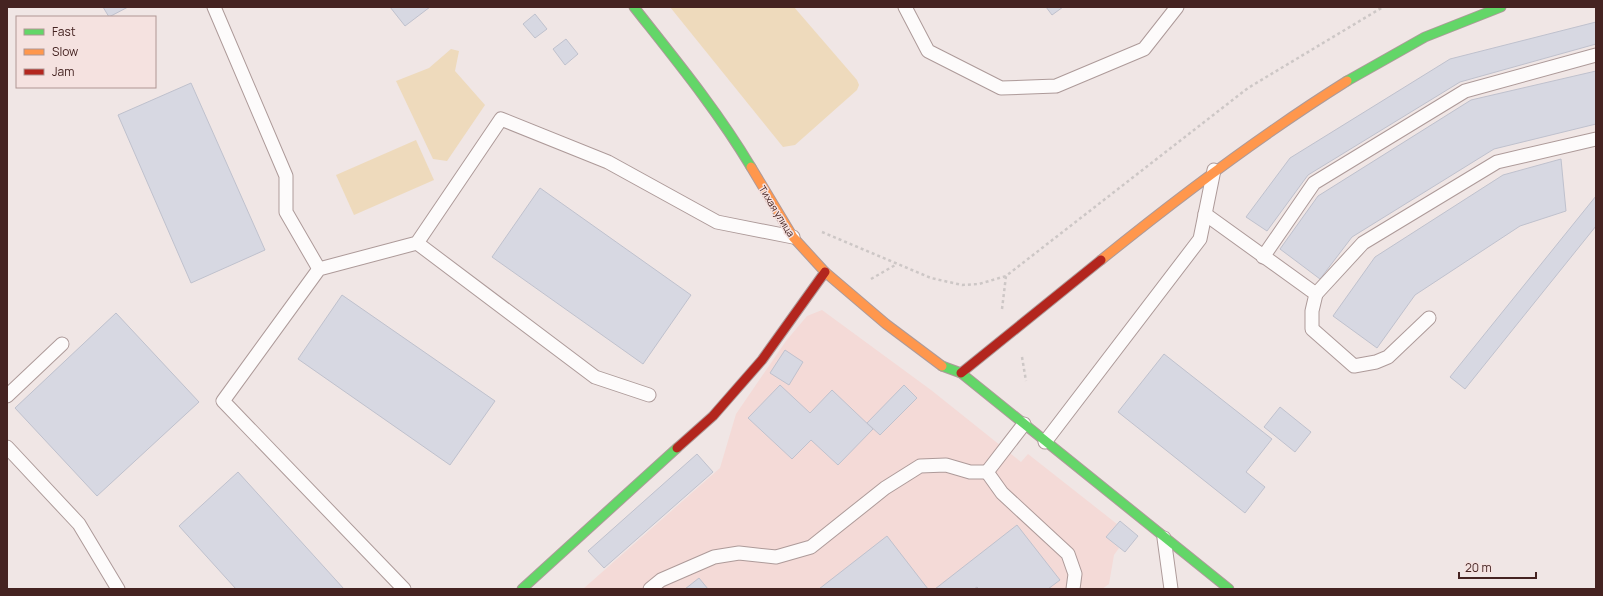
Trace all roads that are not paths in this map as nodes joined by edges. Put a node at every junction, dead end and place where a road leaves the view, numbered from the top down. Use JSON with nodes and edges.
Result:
{"nodes":[{"id":1,"x":214,"y":7,"type":"edge"},
{"id":2,"x":634,"y":7,"type":"edge"},
{"id":3,"x":905,"y":7,"type":"edge"},
{"id":4,"x":1177,"y":7,"type":"edge"},
{"id":5,"x":1501,"y":7,"type":"edge"},
{"id":6,"x":1596,"y":55,"type":"edge"},
{"id":7,"x":1596,"y":139,"type":"edge"},
{"id":8,"x":1214,"y":170,"type":"junction"},
{"id":9,"x":1205,"y":214,"type":"junction"},
{"id":10,"x":793,"y":237,"type":"junction"},
{"id":11,"x":417,"y":243,"type":"junction"},
{"id":12,"x":1263,"y":257,"type":"junction"},
{"id":13,"x":319,"y":268,"type":"junction"},
{"id":14,"x":825,"y":272,"type":"junction"},
{"id":15,"x":1316,"y":294,"type":"junction"},
{"id":16,"x":1429,"y":318,"type":"dead end"},
{"id":17,"x":62,"y":344,"type":"dead end"},
{"id":18,"x":961,"y":373,"type":"junction"},
{"id":19,"x":649,"y":395,"type":"dead end"},
{"id":20,"x":7,"y":396,"type":"edge"},
{"id":21,"x":1024,"y":424,"type":"junction"},
{"id":22,"x":1046,"y":442,"type":"junction"},
{"id":23,"x":7,"y":447,"type":"edge"},
{"id":24,"x":987,"y":472,"type":"junction"},
{"id":25,"x":1164,"y":538,"type":"junction"},
{"id":26,"x":118,"y":589,"type":"edge"},
{"id":27,"x":404,"y":589,"type":"edge"},
{"id":28,"x":522,"y":589,"type":"edge"},
{"id":29,"x":650,"y":589,"type":"edge"},
{"id":30,"x":1073,"y":589,"type":"edge"},
{"id":31,"x":1171,"y":589,"type":"edge"},
{"id":32,"x":1229,"y":589,"type":"edge"}],
"edges":[{"from":1,"to":13,"type":"lane"},
{"from":2,"to":10,"type":"street","name":"Тихая улица"},
{"from":3,"to":4,"type":"lane"},
{"from":5,"to":8,"type":"street"},
{"from":6,"to":12,"type":"lane"},
{"from":7,"to":15,"type":"lane"},
{"from":8,"to":9,"type":"lane"},
{"from":8,"to":18,"type":"street"},
{"from":9,"to":12,"type":"lane"},
{"from":9,"to":22,"type":"lane"},
{"from":10,"to":11,"type":"lane"},
{"from":10,"to":14,"type":"street","name":"Тихая улица"},
{"from":11,"to":13,"type":"lane"},
{"from":11,"to":19,"type":"lane"},
{"from":12,"to":15,"type":"lane"},
{"from":13,"to":27,"type":"lane"},
{"from":14,"to":18,"type":"street","name":"Тихая улица"},
{"from":14,"to":28,"type":"street"},
{"from":15,"to":16,"type":"lane"},
{"from":17,"to":20,"type":"lane"},
{"from":18,"to":21,"type":"street","name":"Тихая улица"},
{"from":21,"to":22,"type":"street","name":"Тихая улица"},
{"from":21,"to":24,"type":"lane"},
{"from":22,"to":25,"type":"street","name":"Тихая улица"},
{"from":23,"to":26,"type":"lane"},
{"from":24,"to":29,"type":"lane"},
{"from":24,"to":30,"type":"lane"},
{"from":25,"to":31,"type":"lane"},
{"from":25,"to":32,"type":"street","name":"Тихая улица"}]}
